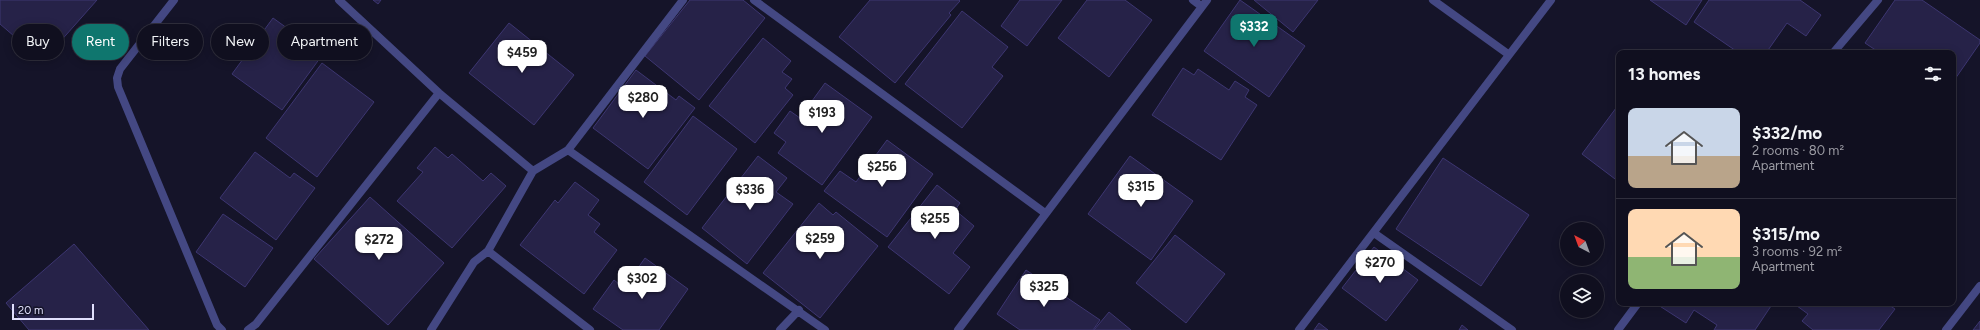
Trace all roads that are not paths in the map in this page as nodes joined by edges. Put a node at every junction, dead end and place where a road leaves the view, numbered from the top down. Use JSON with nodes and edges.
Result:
{"nodes":[{"id":1,"x":174,"y":0,"type":"edge"},
{"id":2,"x":339,"y":0,"type":"edge"},
{"id":3,"x":683,"y":0,"type":"edge"},
{"id":4,"x":754,"y":0,"type":"edge"},
{"id":5,"x":1193,"y":0,"type":"edge"},
{"id":6,"x":1207,"y":0,"type":"edge"},
{"id":7,"x":1433,"y":0,"type":"edge"},
{"id":8,"x":1551,"y":0,"type":"edge"},
{"id":9,"x":1878,"y":0,"type":"edge"},
{"id":10,"x":1201,"y":6,"type":"junction"},
{"id":11,"x":1836,"y":50,"type":"edge"},
{"id":12,"x":1508,"y":54,"type":"junction"},
{"id":13,"x":440,"y":93,"type":"junction"},
{"id":14,"x":568,"y":150,"type":"junction"},
{"id":15,"x":533,"y":171,"type":"junction"},
{"id":16,"x":1045,"y":213,"type":"junction"},
{"id":17,"x":1374,"y":233,"type":"junction"},
{"id":18,"x":488,"y":251,"type":"junction"},
{"id":19,"x":1980,"y":286,"type":"edge"},
{"id":20,"x":1636,"y":306,"type":"edge"},
{"id":21,"x":799,"y":310,"type":"junction"},
{"id":22,"x":222,"y":330,"type":"edge"},
{"id":23,"x":248,"y":330,"type":"edge"},
{"id":24,"x":432,"y":330,"type":"edge"},
{"id":25,"x":590,"y":330,"type":"edge"},
{"id":26,"x":780,"y":330,"type":"edge"},
{"id":27,"x":825,"y":330,"type":"edge"},
{"id":28,"x":958,"y":330,"type":"edge"},
{"id":29,"x":1299,"y":330,"type":"edge"},
{"id":30,"x":1512,"y":330,"type":"edge"},
{"id":31,"x":1618,"y":330,"type":"edge"},
{"id":32,"x":1946,"y":330,"type":"edge"}],
"edges":[{"from":1,"to":22,"type":"street"},
{"from":2,"to":13,"type":"street"},
{"from":3,"to":14,"type":"street"},
{"from":4,"to":16,"type":"street"},
{"from":5,"to":10,"type":"street"},
{"from":6,"to":10,"type":"street"},
{"from":7,"to":12,"type":"street"},
{"from":8,"to":12,"type":"street"},
{"from":9,"to":11,"type":"street"},
{"from":10,"to":16,"type":"street"},
{"from":12,"to":17,"type":"street"},
{"from":13,"to":15,"type":"street"},
{"from":13,"to":23,"type":"street"},
{"from":14,"to":15,"type":"street"},
{"from":14,"to":21,"type":"street"},
{"from":15,"to":18,"type":"street"},
{"from":16,"to":28,"type":"street"},
{"from":17,"to":29,"type":"street"},
{"from":17,"to":30,"type":"street"},
{"from":18,"to":24,"type":"street"},
{"from":18,"to":25,"type":"street"},
{"from":19,"to":32,"type":"street"},
{"from":20,"to":31,"type":"street"},
{"from":21,"to":26,"type":"street"},
{"from":21,"to":27,"type":"street"}]}
